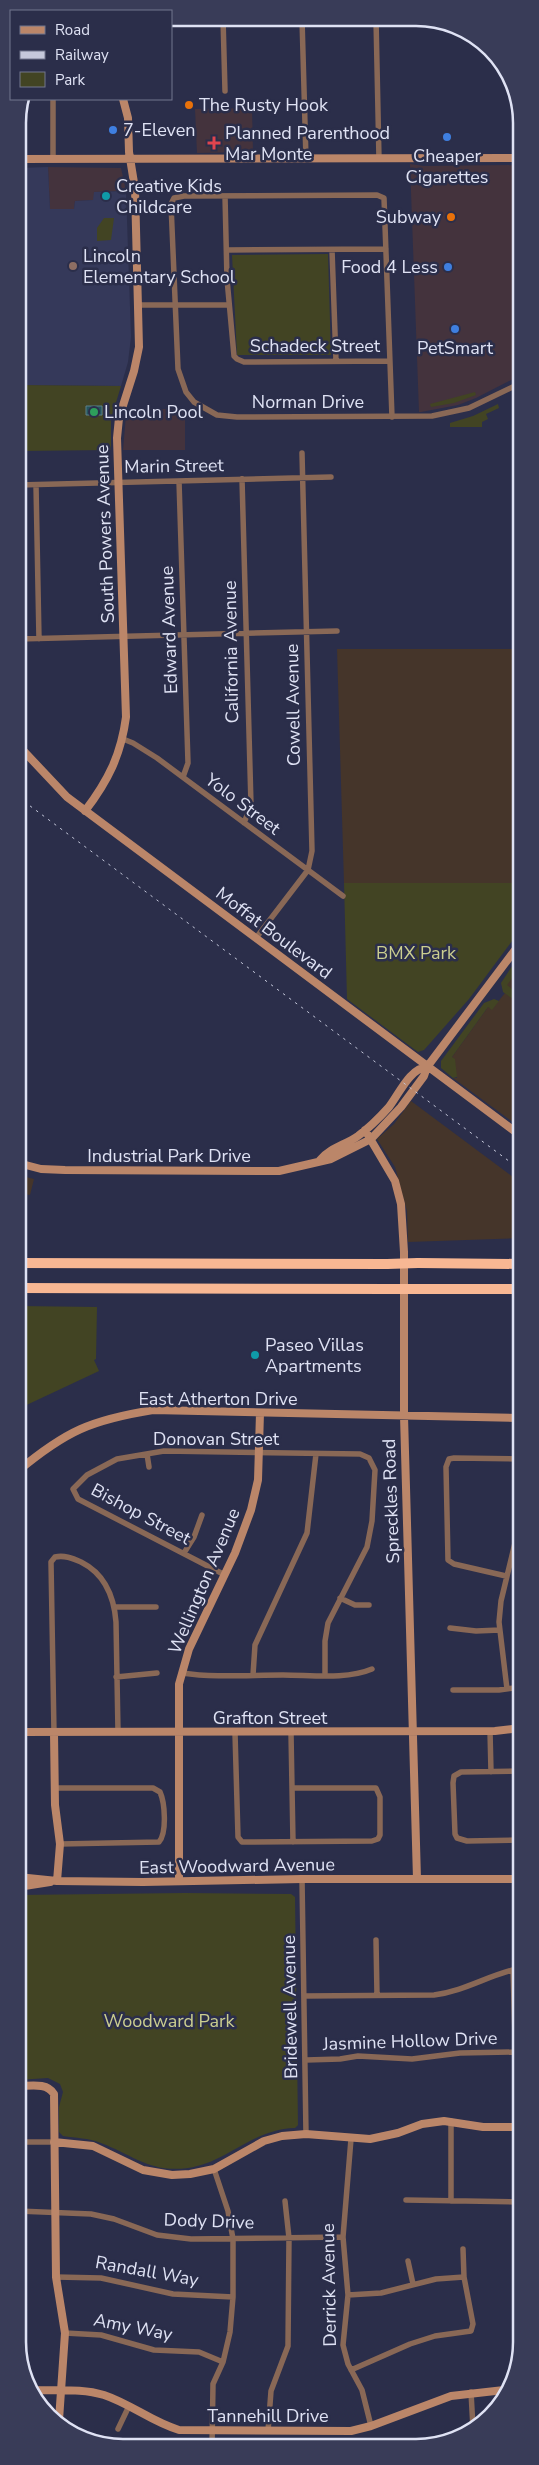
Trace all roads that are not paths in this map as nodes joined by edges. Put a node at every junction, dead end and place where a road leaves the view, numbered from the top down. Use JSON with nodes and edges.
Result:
{"nodes":[{"id":1,"x":223,"y":26,"type":"edge"},
{"id":2,"x":302,"y":26,"type":"edge"},
{"id":3,"x":376,"y":26,"type":"edge"},
{"id":4,"x":225,"y":91,"type":"dead end"},
{"id":5,"x":53,"y":100,"type":"edge"},
{"id":6,"x":123,"y":100,"type":"edge"},
{"id":7,"x":513,"y":158,"type":"edge"},
{"id":8,"x":26,"y":159,"type":"edge"},
{"id":9,"x":53,"y":159,"type":"junction"},
{"id":10,"x":306,"y":159,"type":"junction"},
{"id":11,"x":379,"y":159,"type":"junction"},
{"id":12,"x":131,"y":160,"type":"junction"},
{"id":13,"x":226,"y":196,"type":"junction"},
{"id":14,"x":386,"y":249,"type":"junction"},
{"id":15,"x":228,"y":250,"type":"junction"},
{"id":16,"x":332,"y":250,"type":"junction"},
{"id":17,"x":138,"y":305,"type":"junction"},
{"id":18,"x":174,"y":305,"type":"junction"},
{"id":19,"x":229,"y":305,"type":"junction"},
{"id":20,"x":336,"y":361,"type":"junction"},
{"id":21,"x":390,"y":361,"type":"junction"},
{"id":22,"x":513,"y":387,"type":"edge"},
{"id":23,"x":392,"y":417,"type":"junction"},
{"id":24,"x":302,"y":453,"type":"dead end"},
{"id":25,"x":302,"y":477,"type":"junction"},
{"id":26,"x":331,"y":477,"type":"dead end"},
{"id":27,"x":242,"y":479,"type":"junction"},
{"id":28,"x":179,"y":481,"type":"junction"},
{"id":29,"x":118,"y":482,"type":"junction"},
{"id":30,"x":26,"y":485,"type":"edge"},
{"id":31,"x":36,"y":485,"type":"junction"},
{"id":32,"x":337,"y":631,"type":"dead end"},
{"id":33,"x":306,"y":632,"type":"junction"},
{"id":34,"x":246,"y":633,"type":"junction"},
{"id":35,"x":183,"y":634,"type":"junction"},
{"id":36,"x":124,"y":637,"type":"junction"},
{"id":37,"x":26,"y":639,"type":"edge"},
{"id":38,"x":40,"y":639,"type":"junction"},
{"id":39,"x":123,"y":739,"type":"junction"},
{"id":40,"x":26,"y":754,"type":"edge"},
{"id":41,"x":183,"y":777,"type":"junction"},
{"id":42,"x":85,"y":811,"type":"junction"},
{"id":43,"x":244,"y":823,"type":"junction"},
{"id":44,"x":308,"y":870,"type":"junction"},
{"id":45,"x":343,"y":896,"type":"dead end"},
{"id":46,"x":256,"y":938,"type":"junction"},
{"id":47,"x":513,"y":953,"type":"edge"},
{"id":48,"x":427,"y":1067,"type":"junction"},
{"id":49,"x":365,"y":1130,"type":"junction"},
{"id":50,"x":513,"y":1130,"type":"edge"},
{"id":51,"x":371,"y":1139,"type":"junction"},
{"id":52,"x":320,"y":1160,"type":"junction"},
{"id":53,"x":26,"y":1165,"type":"edge"},
{"id":54,"x":26,"y":1263,"type":"edge"},
{"id":55,"x":513,"y":1264,"type":"edge"},
{"id":56,"x":26,"y":1288,"type":"edge"},
{"id":57,"x":513,"y":1290,"type":"edge"},
{"id":58,"x":260,"y":1413,"type":"junction"},
{"id":59,"x":404,"y":1416,"type":"junction"},
{"id":60,"x":513,"y":1418,"type":"edge"},
{"id":61,"x":148,"y":1454,"type":"junction"},
{"id":62,"x":259,"y":1454,"type":"junction"},
{"id":63,"x":316,"y":1454,"type":"junction"},
{"id":64,"x":513,"y":1459,"type":"edge"},
{"id":65,"x":26,"y":1465,"type":"edge"},
{"id":66,"x":149,"y":1467,"type":"dead end"},
{"id":67,"x":73,"y":1489,"type":"joint"},
{"id":68,"x":202,"y":1515,"type":"dead end"},
{"id":69,"x":513,"y":1549,"type":"edge"},
{"id":70,"x":184,"y":1553,"type":"junction"},
{"id":71,"x":225,"y":1574,"type":"junction"},
{"id":72,"x":506,"y":1576,"type":"junction"},
{"id":73,"x":340,"y":1598,"type":"junction"},
{"id":74,"x":369,"y":1605,"type":"dead end"},
{"id":75,"x":156,"y":1607,"type":"dead end"},
{"id":76,"x":115,"y":1608,"type":"junction"},
{"id":77,"x":450,"y":1628,"type":"dead end"},
{"id":78,"x":500,"y":1630,"type":"junction"},
{"id":79,"x":372,"y":1669,"type":"dead end"},
{"id":80,"x":157,"y":1673,"type":"dead end"},
{"id":81,"x":182,"y":1674,"type":"junction"},
{"id":82,"x":253,"y":1675,"type":"junction"},
{"id":83,"x":325,"y":1675,"type":"junction"},
{"id":84,"x":116,"y":1677,"type":"junction"},
{"id":85,"x":513,"y":1688,"type":"edge"},
{"id":86,"x":507,"y":1689,"type":"junction"},
{"id":87,"x":453,"y":1690,"type":"dead end"},
{"id":88,"x":513,"y":1729,"type":"edge"},
{"id":89,"x":26,"y":1732,"type":"edge"},
{"id":90,"x":118,"y":1732,"type":"junction"},
{"id":91,"x":413,"y":1732,"type":"junction"},
{"id":92,"x":490,"y":1732,"type":"junction"},
{"id":93,"x":54,"y":1733,"type":"junction"},
{"id":94,"x":180,"y":1733,"type":"junction"},
{"id":95,"x":235,"y":1733,"type":"junction"},
{"id":96,"x":290,"y":1733,"type":"junction"},
{"id":97,"x":513,"y":1771,"type":"edge"},
{"id":98,"x":491,"y":1772,"type":"junction"},
{"id":99,"x":56,"y":1788,"type":"junction"},
{"id":100,"x":292,"y":1788,"type":"junction"},
{"id":101,"x":513,"y":1840,"type":"edge"},
{"id":102,"x":293,"y":1842,"type":"junction"},
{"id":103,"x":60,"y":1844,"type":"junction"},
{"id":104,"x":26,"y":1878,"type":"edge"},
{"id":105,"x":302,"y":1879,"type":"junction"},
{"id":106,"x":417,"y":1879,"type":"junction"},
{"id":107,"x":513,"y":1879,"type":"edge"},
{"id":108,"x":57,"y":1881,"type":"junction"},
{"id":109,"x":179,"y":1881,"type":"junction"},
{"id":110,"x":26,"y":1886,"type":"edge"},
{"id":111,"x":376,"y":1940,"type":"dead end"},
{"id":112,"x":513,"y":1970,"type":"edge"},
{"id":113,"x":376,"y":1995,"type":"junction"},
{"id":114,"x":304,"y":1996,"type":"junction"},
{"id":115,"x":513,"y":2052,"type":"edge"},
{"id":116,"x":306,"y":2060,"type":"junction"},
{"id":117,"x":26,"y":2086,"type":"edge"},
{"id":118,"x":451,"y":2121,"type":"junction"},
{"id":119,"x":513,"y":2127,"type":"edge"},
{"id":120,"x":306,"y":2134,"type":"junction"},
{"id":121,"x":351,"y":2139,"type":"junction"},
{"id":122,"x":26,"y":2142,"type":"edge"},
{"id":123,"x":54,"y":2142,"type":"junction"},
{"id":124,"x":214,"y":2169,"type":"junction"},
{"id":125,"x":406,"y":2200,"type":"dead end"},
{"id":126,"x":451,"y":2200,"type":"junction"},
{"id":127,"x":285,"y":2201,"type":"dead end"},
{"id":128,"x":513,"y":2202,"type":"edge"},
{"id":129,"x":26,"y":2211,"type":"edge"},
{"id":130,"x":55,"y":2212,"type":"junction"},
{"id":131,"x":343,"y":2237,"type":"junction"},
{"id":132,"x":289,"y":2238,"type":"junction"},
{"id":133,"x":233,"y":2239,"type":"junction"},
{"id":134,"x":463,"y":2249,"type":"dead end"},
{"id":135,"x":408,"y":2261,"type":"dead end"},
{"id":136,"x":56,"y":2277,"type":"junction"},
{"id":137,"x":464,"y":2277,"type":"junction"},
{"id":138,"x":413,"y":2284,"type":"junction"},
{"id":139,"x":348,"y":2295,"type":"junction"},
{"id":140,"x":233,"y":2297,"type":"junction"},
{"id":141,"x":65,"y":2333,"type":"junction"},
{"id":142,"x":223,"y":2362,"type":"junction"},
{"id":143,"x":351,"y":2370,"type":"junction"},
{"id":144,"x":39,"y":2390,"type":"edge"},
{"id":145,"x":61,"y":2390,"type":"junction"},
{"id":146,"x":500,"y":2390,"type":"edge"},
{"id":147,"x":471,"y":2392,"type":"junction"},
{"id":148,"x":129,"y":2406,"type":"junction"},
{"id":149,"x":59,"y":2415,"type":"edge"},
{"id":150,"x":473,"y":2420,"type":"edge"},
{"id":151,"x":371,"y":2426,"type":"junction"},
{"id":152,"x":118,"y":2429,"type":"dead end"},
{"id":153,"x":212,"y":2431,"type":"junction"},
{"id":154,"x":268,"y":2431,"type":"junction"},
{"id":155,"x":212,"y":2439,"type":"edge"}],
"edges":[{"from":1,"to":4,"type":"street"},
{"from":2,"to":10,"type":"street"},
{"from":3,"to":11,"type":"street"},
{"from":5,"to":9,"type":"street"},
{"from":6,"to":12,"type":"street","name":"South Powers Avenue"},
{"from":7,"to":11,"type":"street"},
{"from":8,"to":9,"type":"street"},
{"from":9,"to":12,"type":"street"},
{"from":10,"to":11,"type":"street"},
{"from":10,"to":12,"type":"street"},
{"from":12,"to":17,"type":"street","name":"South Powers Avenue"},
{"from":13,"to":14,"type":"street"},
{"from":13,"to":15,"type":"street"},
{"from":13,"to":18,"type":"street","name":"Norman Drive"},
{"from":14,"to":16,"type":"street"},
{"from":14,"to":21,"type":"street"},
{"from":15,"to":16,"type":"street"},
{"from":15,"to":19,"type":"street"},
{"from":16,"to":20,"type":"street"},
{"from":17,"to":18,"type":"street"},
{"from":17,"to":29,"type":"street","name":"South Powers Avenue"},
{"from":18,"to":19,"type":"street"},
{"from":18,"to":23,"type":"street","name":"Norman Drive"},
{"from":19,"to":20,"type":"street","name":"Schadeck Street"},
{"from":20,"to":21,"type":"street","name":"Schadeck Street"},
{"from":21,"to":23,"type":"street"},
{"from":22,"to":23,"type":"street","name":"Norman Drive"},
{"from":24,"to":25,"type":"street","name":"Cowell Avenue"},
{"from":25,"to":26,"type":"street","name":"Marin Street"},
{"from":25,"to":27,"type":"street","name":"Marin Street"},
{"from":25,"to":33,"type":"street","name":"Cowell Avenue"},
{"from":27,"to":28,"type":"street","name":"Marin Street"},
{"from":27,"to":34,"type":"street","name":"California Avenue"},
{"from":28,"to":29,"type":"street","name":"Marin Street"},
{"from":28,"to":35,"type":"street","name":"Edward Avenue"},
{"from":29,"to":31,"type":"street","name":"Marin Street"},
{"from":29,"to":36,"type":"street","name":"South Powers Avenue"},
{"from":30,"to":31,"type":"street","name":"Marin Street"},
{"from":31,"to":38,"type":"street"},
{"from":32,"to":33,"type":"street"},
{"from":33,"to":34,"type":"street"},
{"from":33,"to":44,"type":"street","name":"Cowell Avenue"},
{"from":34,"to":35,"type":"street"},
{"from":34,"to":43,"type":"street","name":"California Avenue"},
{"from":35,"to":36,"type":"street"},
{"from":35,"to":41,"type":"street","name":"Edward Avenue"},
{"from":36,"to":38,"type":"street"},
{"from":36,"to":39,"type":"street","name":"South Powers Avenue"},
{"from":37,"to":38,"type":"street"},
{"from":39,"to":41,"type":"street","name":"Yolo Street"},
{"from":39,"to":42,"type":"street","name":"South Powers Avenue"},
{"from":40,"to":42,"type":"street","name":"Moffat Boulevard"},
{"from":41,"to":43,"type":"street","name":"Yolo Street"},
{"from":42,"to":46,"type":"street","name":"Moffat Boulevard"},
{"from":43,"to":44,"type":"street","name":"Yolo Street"},
{"from":44,"to":45,"type":"street","name":"Yolo Street"},
{"from":44,"to":46,"type":"street","name":"Cowell Avenue"},
{"from":46,"to":48,"type":"street","name":"Moffat Boulevard"},
{"from":47,"to":48,"type":"street"},
{"from":48,"to":49,"type":"street","name":"Industrial Park Drive"},
{"from":48,"to":50,"type":"street","name":"Moffat Boulevard"},
{"from":48,"to":51,"type":"street","name":"Industrial Park Drive"},
{"from":49,"to":51,"type":"street","name":"Spreckles Road"},
{"from":49,"to":52,"type":"street","name":"Industrial Park Drive"},
{"from":51,"to":52,"type":"street","name":"Industrial Park Drive"},
{"from":51,"to":59,"type":"street","name":"Spreckles Road"},
{"from":52,"to":53,"type":"street","name":"Industrial Park Drive"},
{"from":54,"to":55,"type":"highway","bridge":true},
{"from":56,"to":57,"type":"highway","bridge":true},
{"from":58,"to":59,"type":"street","name":"East Atherton Drive"},
{"from":58,"to":62,"type":"street","name":"Wellington Avenue"},
{"from":58,"to":65,"type":"street","name":"East Atherton Drive"},
{"from":59,"to":60,"type":"street","name":"East Atherton Drive"},
{"from":59,"to":91,"type":"street","name":"Spreckles Road"},
{"from":61,"to":62,"type":"street","name":"Donovan Street"},
{"from":61,"to":66,"type":"street"},
{"from":61,"to":67,"type":"street","name":"Donovan Street"},
{"from":62,"to":63,"type":"street","name":"Donovan Street"},
{"from":62,"to":71,"type":"street","name":"Wellington Avenue"},
{"from":63,"to":73,"type":"street","name":"Donovan Street"},
{"from":63,"to":82,"type":"street"},
{"from":64,"to":72,"type":"street"},
{"from":67,"to":70,"type":"street","name":"Bishop Street"},
{"from":68,"to":70,"type":"street"},
{"from":69,"to":72,"type":"street"},
{"from":70,"to":71,"type":"street","name":"Bishop Street"},
{"from":71,"to":81,"type":"street","name":"Wellington Avenue"},
{"from":72,"to":78,"type":"street"},
{"from":73,"to":74,"type":"street"},
{"from":73,"to":83,"type":"street"},
{"from":75,"to":76,"type":"street"},
{"from":76,"to":84,"type":"street"},
{"from":76,"to":93,"type":"street"},
{"from":77,"to":78,"type":"street"},
{"from":78,"to":86,"type":"street"},
{"from":79,"to":83,"type":"street"},
{"from":80,"to":84,"type":"street"},
{"from":81,"to":82,"type":"street"},
{"from":81,"to":94,"type":"street","name":"Wellington Avenue"},
{"from":82,"to":83,"type":"street"},
{"from":84,"to":90,"type":"street"},
{"from":85,"to":86,"type":"street"},
{"from":86,"to":87,"type":"street"},
{"from":88,"to":92,"type":"street","name":"Grafton Street"},
{"from":89,"to":93,"type":"street","name":"Grafton Street"},
{"from":90,"to":93,"type":"street","name":"Grafton Street"},
{"from":90,"to":94,"type":"street","name":"Grafton Street"},
{"from":91,"to":92,"type":"street","name":"Grafton Street"},
{"from":91,"to":96,"type":"street","name":"Grafton Street"},
{"from":91,"to":106,"type":"street","name":"Spreckles Road"},
{"from":92,"to":98,"type":"street"},
{"from":93,"to":99,"type":"street"},
{"from":94,"to":95,"type":"street","name":"Grafton Street"},
{"from":94,"to":109,"type":"street","name":"Wellington Avenue"},
{"from":95,"to":96,"type":"street","name":"Grafton Street"},
{"from":95,"to":102,"type":"street"},
{"from":96,"to":100,"type":"street"},
{"from":97,"to":98,"type":"street"},
{"from":98,"to":101,"type":"street"},
{"from":99,"to":103,"type":"street"},
{"from":99,"to":103,"type":"street"},
{"from":100,"to":102,"type":"street"},
{"from":100,"to":102,"type":"street"},
{"from":103,"to":108,"type":"street"},
{"from":104,"to":108,"type":"street","name":"East Woodward Avenue"},
{"from":105,"to":106,"type":"street","name":"East Woodward Avenue"},
{"from":105,"to":109,"type":"street","name":"East Woodward Avenue"},
{"from":105,"to":114,"type":"street","name":"Bridewell Avenue"},
{"from":106,"to":107,"type":"street","name":"East Woodward Avenue"},
{"from":108,"to":109,"type":"street","name":"East Woodward Avenue"},
{"from":108,"to":110,"type":"street","name":"East Woodward Avenue"},
{"from":111,"to":113,"type":"street"},
{"from":112,"to":113,"type":"street"},
{"from":113,"to":114,"type":"street"},
{"from":114,"to":116,"type":"street","name":"Bridewell Avenue"},
{"from":115,"to":116,"type":"street","name":"Jasmine Hollow Drive"},
{"from":116,"to":120,"type":"street","name":"Bridewell Avenue"},
{"from":117,"to":123,"type":"street"},
{"from":118,"to":119,"type":"street"},
{"from":118,"to":121,"type":"street"},
{"from":118,"to":126,"type":"street"},
{"from":120,"to":121,"type":"street"},
{"from":120,"to":124,"type":"street"},
{"from":121,"to":131,"type":"street","name":"Derrick Avenue"},
{"from":122,"to":123,"type":"street"},
{"from":123,"to":124,"type":"street"},
{"from":123,"to":130,"type":"street"},
{"from":124,"to":133,"type":"street"},
{"from":125,"to":126,"type":"street"},
{"from":126,"to":128,"type":"street"},
{"from":127,"to":132,"type":"street"},
{"from":129,"to":130,"type":"street","name":"Dody Drive"},
{"from":130,"to":133,"type":"street","name":"Dody Drive"},
{"from":130,"to":136,"type":"street"},
{"from":131,"to":132,"type":"street","name":"Dody Drive"},
{"from":131,"to":139,"type":"street","name":"Derrick Avenue"},
{"from":132,"to":133,"type":"street","name":"Dody Drive"},
{"from":132,"to":154,"type":"street"},
{"from":133,"to":140,"type":"street"},
{"from":134,"to":137,"type":"street"},
{"from":135,"to":138,"type":"street"},
{"from":136,"to":140,"type":"street","name":"Randall Way"},
{"from":136,"to":141,"type":"street"},
{"from":137,"to":138,"type":"street"},
{"from":137,"to":143,"type":"street"},
{"from":138,"to":139,"type":"street"},
{"from":139,"to":143,"type":"street","name":"Derrick Avenue"},
{"from":140,"to":142,"type":"street"},
{"from":141,"to":142,"type":"street","name":"Amy Way"},
{"from":141,"to":145,"type":"street"},
{"from":142,"to":153,"type":"street"},
{"from":143,"to":151,"type":"street","name":"Derrick Avenue"},
{"from":144,"to":145,"type":"street","name":"Tannehill Drive"},
{"from":145,"to":148,"type":"street","name":"Tannehill Drive"},
{"from":145,"to":149,"type":"street"},
{"from":146,"to":147,"type":"street","name":"Tannehill Drive"},
{"from":147,"to":150,"type":"street"},
{"from":147,"to":151,"type":"street","name":"Tannehill Drive"},
{"from":148,"to":152,"type":"street"},
{"from":148,"to":153,"type":"street","name":"Tannehill Drive"},
{"from":151,"to":154,"type":"street","name":"Tannehill Drive"},
{"from":153,"to":154,"type":"street","name":"Tannehill Drive"},
{"from":153,"to":155,"type":"street"}]}
